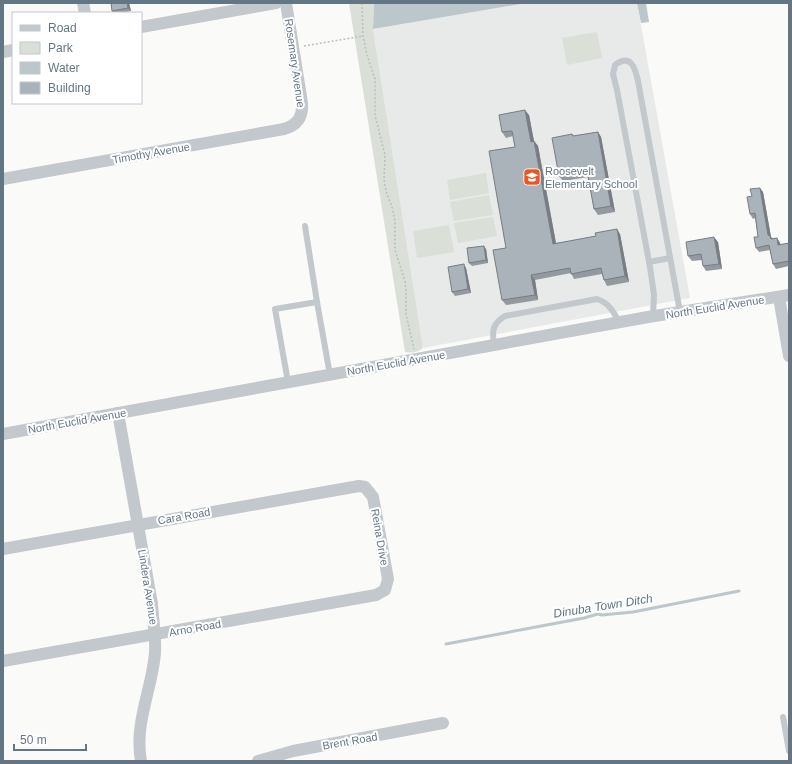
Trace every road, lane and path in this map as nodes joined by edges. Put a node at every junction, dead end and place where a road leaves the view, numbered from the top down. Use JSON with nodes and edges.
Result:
{"nodes":[{"id":1,"x":276,"y":3,"type":"edge"},
{"id":2,"x":286,"y":3,"type":"edge"},
{"id":3,"x":362,"y":3,"type":"edge"},
{"id":4,"x":142,"y":27,"type":"edge"},
{"id":5,"x":363,"y":36,"type":"junction"},
{"id":6,"x":293,"y":48,"type":"junction"},
{"id":7,"x":297,"y":122,"type":"joint"},
{"id":8,"x":3,"y":179,"type":"edge"},
{"id":9,"x":305,"y":226,"type":"dead end"},
{"id":10,"x":670,"y":258,"type":"junction"},
{"id":11,"x":650,"y":262,"type":"junction"},
{"id":12,"x":784,"y":296,"type":"edge"},
{"id":13,"x":317,"y":302,"type":"junction"},
{"id":14,"x":680,"y":312,"type":"junction"},
{"id":15,"x":653,"y":316,"type":"junction"},
{"id":16,"x":619,"y":322,"type":"junction"},
{"id":17,"x":494,"y":345,"type":"junction"},
{"id":18,"x":414,"y":349,"type":"dead end"},
{"id":19,"x":789,"y":356,"type":"edge"},
{"id":20,"x":330,"y":375,"type":"junction"},
{"id":21,"x":288,"y":382,"type":"junction"},
{"id":22,"x":118,"y":413,"type":"junction"},
{"id":23,"x":3,"y":434,"type":"edge"},
{"id":24,"x":365,"y":487,"type":"joint"},
{"id":25,"x":138,"y":524,"type":"junction"},
{"id":26,"x":3,"y":549,"type":"edge"},
{"id":27,"x":386,"y":590,"type":"joint"},
{"id":28,"x":155,"y":635,"type":"junction"},
{"id":29,"x":3,"y":662,"type":"edge"},
{"id":30,"x":783,"y":717,"type":"dead end"},
{"id":31,"x":443,"y":724,"type":"dead end"},
{"id":32,"x":789,"y":751,"type":"edge"},
{"id":33,"x":141,"y":761,"type":"edge"},
{"id":34,"x":258,"y":761,"type":"edge"}],
"edges":[{"from":1,"to":4,"type":"street"},
{"from":2,"to":6,"type":"street","name":"Rosemary Avenue"},
{"from":3,"to":5,"type":"path"},
{"from":5,"to":6,"type":"path"},
{"from":5,"to":18,"type":"path"},
{"from":6,"to":7,"type":"street","name":"Rosemary Avenue"},
{"from":7,"to":8,"type":"street","name":"Timothy Avenue"},
{"from":9,"to":13,"type":"lane"},
{"from":10,"to":11,"type":"lane"},
{"from":10,"to":11,"type":"lane"},
{"from":10,"to":14,"type":"lane"},
{"from":11,"to":15,"type":"lane"},
{"from":12,"to":14,"type":"street","name":"North Euclid Avenue"},
{"from":12,"to":19,"type":"street"},
{"from":13,"to":20,"type":"lane"},
{"from":13,"to":21,"type":"lane"},
{"from":14,"to":15,"type":"street","name":"North Euclid Avenue"},
{"from":15,"to":16,"type":"street","name":"North Euclid Avenue"},
{"from":16,"to":17,"type":"street","name":"North Euclid Avenue"},
{"from":16,"to":17,"type":"lane"},
{"from":17,"to":20,"type":"street","name":"North Euclid Avenue"},
{"from":20,"to":21,"type":"street","name":"North Euclid Avenue"},
{"from":21,"to":22,"type":"street","name":"North Euclid Avenue"},
{"from":22,"to":23,"type":"street","name":"North Euclid Avenue"},
{"from":22,"to":25,"type":"street","name":"Lindera Avenue"},
{"from":24,"to":25,"type":"street","name":"Cara Road"},
{"from":24,"to":27,"type":"street","name":"Reina Drive"},
{"from":25,"to":26,"type":"street","name":"Cara Road"},
{"from":25,"to":28,"type":"street","name":"Lindera Avenue"},
{"from":27,"to":28,"type":"street","name":"Arno Road"},
{"from":28,"to":29,"type":"street","name":"Arno Road"},
{"from":28,"to":33,"type":"street","name":"Lindera Avenue"},
{"from":30,"to":32,"type":"lane"},
{"from":31,"to":34,"type":"street","name":"Brent Road"}]}
